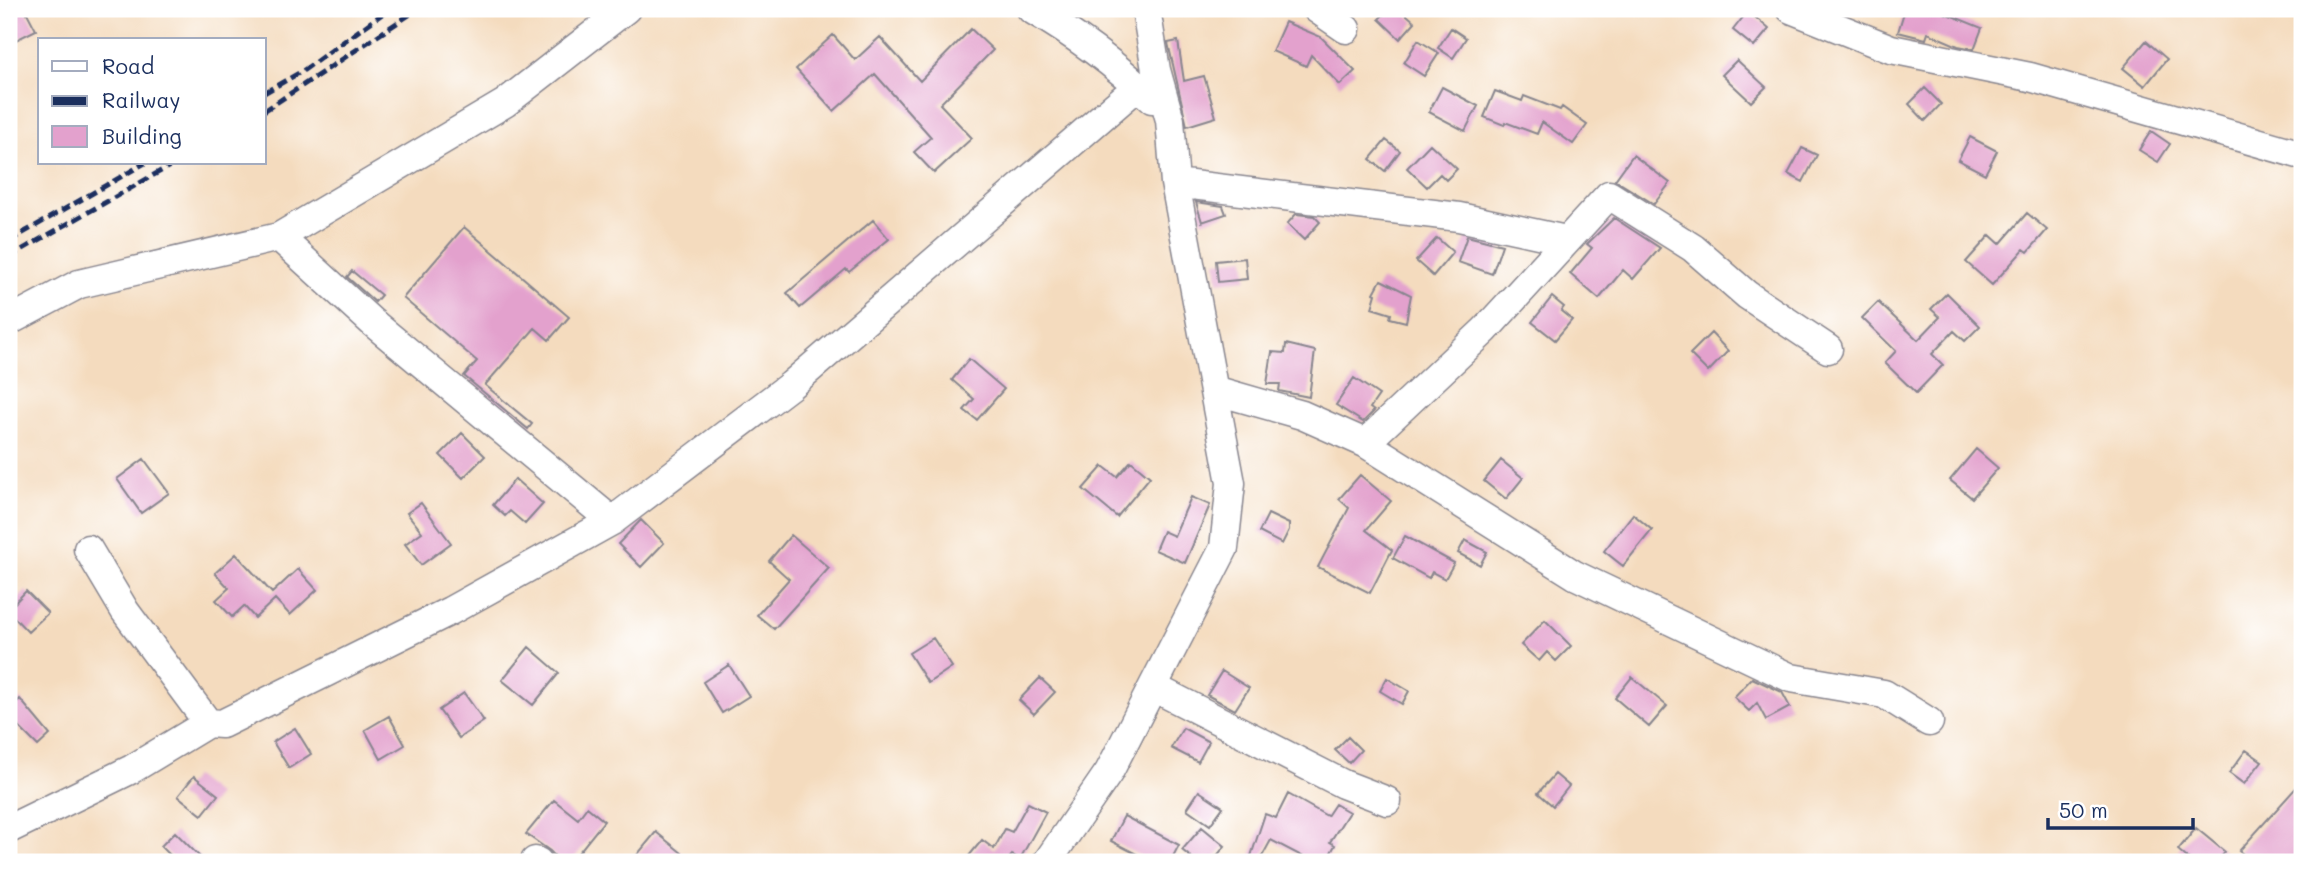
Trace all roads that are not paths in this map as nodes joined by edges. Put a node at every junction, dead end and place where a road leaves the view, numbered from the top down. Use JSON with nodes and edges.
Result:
{"nodes":[{"id":1,"x":626,"y":9,"type":"edge"},
{"id":2,"x":1031,"y":9,"type":"edge"},
{"id":3,"x":1146,"y":9,"type":"edge"},
{"id":4,"x":1317,"y":9,"type":"edge"},
{"id":5,"x":1791,"y":9,"type":"edge"},
{"id":6,"x":1346,"y":29,"type":"dead end"},
{"id":7,"x":1138,"y":86,"type":"junction"},
{"id":8,"x":1170,"y":120,"type":"junction"},
{"id":9,"x":2302,"y":155,"type":"edge"},
{"id":10,"x":1175,"y":183,"type":"junction"},
{"id":11,"x":279,"y":237,"type":"junction"},
{"id":12,"x":1566,"y":240,"type":"junction"},
{"id":13,"x":9,"y":321,"type":"edge"},
{"id":14,"x":1828,"y":349,"type":"dead end"},
{"id":15,"x":1214,"y":390,"type":"junction"},
{"id":16,"x":1365,"y":443,"type":"junction"},
{"id":17,"x":612,"y":521,"type":"junction"},
{"id":18,"x":88,"y":549,"type":"dead end"},
{"id":19,"x":1153,"y":687,"type":"junction"},
{"id":20,"x":1929,"y":722,"type":"dead end"},
{"id":21,"x":208,"y":723,"type":"junction"},
{"id":22,"x":1387,"y":801,"type":"dead end"},
{"id":23,"x":9,"y":829,"type":"edge"},
{"id":24,"x":1047,"y":862,"type":"edge"}],
"edges":[{"from":1,"to":11,"type":"street"},
{"from":2,"to":7,"type":"street"},
{"from":3,"to":8,"type":"street"},
{"from":4,"to":6,"type":"street"},
{"from":5,"to":9,"type":"street"},
{"from":7,"to":8,"type":"street"},
{"from":7,"to":17,"type":"street"},
{"from":8,"to":10,"type":"street"},
{"from":10,"to":12,"type":"street"},
{"from":10,"to":15,"type":"street"},
{"from":11,"to":13,"type":"street"},
{"from":11,"to":17,"type":"street"},
{"from":12,"to":14,"type":"street"},
{"from":12,"to":16,"type":"street"},
{"from":15,"to":16,"type":"street"},
{"from":15,"to":19,"type":"street"},
{"from":16,"to":20,"type":"street"},
{"from":17,"to":21,"type":"street"},
{"from":18,"to":21,"type":"street"},
{"from":19,"to":22,"type":"street"},
{"from":19,"to":24,"type":"street"},
{"from":21,"to":23,"type":"street"}]}
